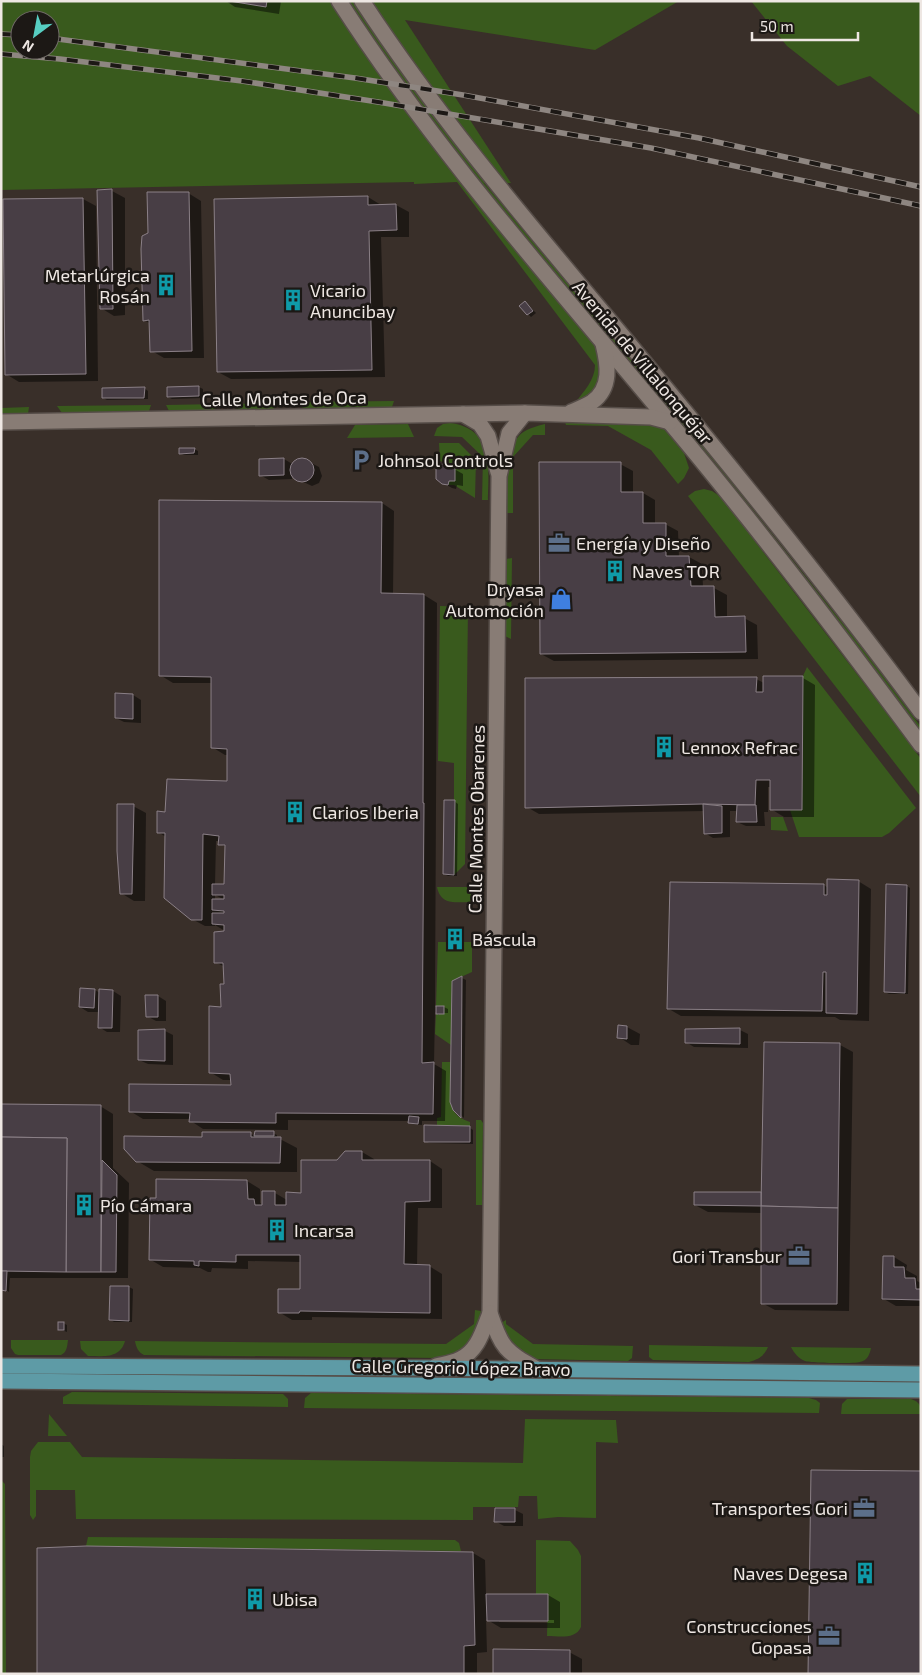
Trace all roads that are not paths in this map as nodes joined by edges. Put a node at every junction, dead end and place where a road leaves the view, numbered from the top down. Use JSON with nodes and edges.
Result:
{"nodes":[{"id":1,"x":339,"y":1,"type":"edge"},
{"id":2,"x":362,"y":1,"type":"edge"},
{"id":3,"x":602,"y":341,"type":"junction"},
{"id":4,"x":525,"y":413,"type":"junction"},
{"id":5,"x":464,"y":414,"type":"junction"},
{"id":6,"x":568,"y":414,"type":"junction"},
{"id":7,"x":1,"y":422,"type":"edge"},
{"id":8,"x":670,"y":422,"type":"junction"},
{"id":9,"x":498,"y":476,"type":"junction"},
{"id":10,"x":921,"y":712,"type":"edge"},
{"id":11,"x":921,"y":745,"type":"edge"},
{"id":12,"x":490,"y":1313,"type":"junction"},
{"id":13,"x":1,"y":1366,"type":"edge"},
{"id":14,"x":431,"y":1368,"type":"junction"},
{"id":15,"x":537,"y":1369,"type":"junction"},
{"id":16,"x":921,"y":1374,"type":"edge"},
{"id":17,"x":1,"y":1381,"type":"edge"},
{"id":18,"x":921,"y":1390,"type":"edge"}],
"edges":[{"from":1,"to":3,"type":"street","name":"Avenida de Villalonquéjar"},
{"from":2,"to":10,"type":"street","name":"Avenida de Villalonquéjar"},
{"from":3,"to":6,"type":"street","name":"Calle Montes de Oca"},
{"from":3,"to":8,"type":"street","name":"Avenida de Villalonquéjar"},
{"from":4,"to":5,"type":"street","name":"Calle Montes de Oca"},
{"from":4,"to":6,"type":"street","name":"Calle Montes de Oca"},
{"from":4,"to":9,"type":"street","name":"Calle Montes Obarenes"},
{"from":5,"to":7,"type":"street","name":"Calle Montes de Oca"},
{"from":5,"to":9,"type":"street","name":"Calle Montes Obarenes"},
{"from":6,"to":8,"type":"street","name":"Calle Montes de Oca"},
{"from":8,"to":11,"type":"street","name":"Avenida de Villalonquéjar"},
{"from":9,"to":12,"type":"street","name":"Calle Montes Obarenes"},
{"from":12,"to":14,"type":"street","name":"Calle Montes Obarenes"},
{"from":12,"to":15,"type":"street","name":"Calle Montes Obarenes"},
{"from":13,"to":14,"type":"main road","name":"Calle Gregorio López Bravo"},
{"from":14,"to":15,"type":"main road","name":"Calle Gregorio López Bravo"},
{"from":15,"to":16,"type":"main road","name":"Calle Gregorio López Bravo"},
{"from":17,"to":18,"type":"main road","name":"Calle Gregorio López Bravo"}]}
